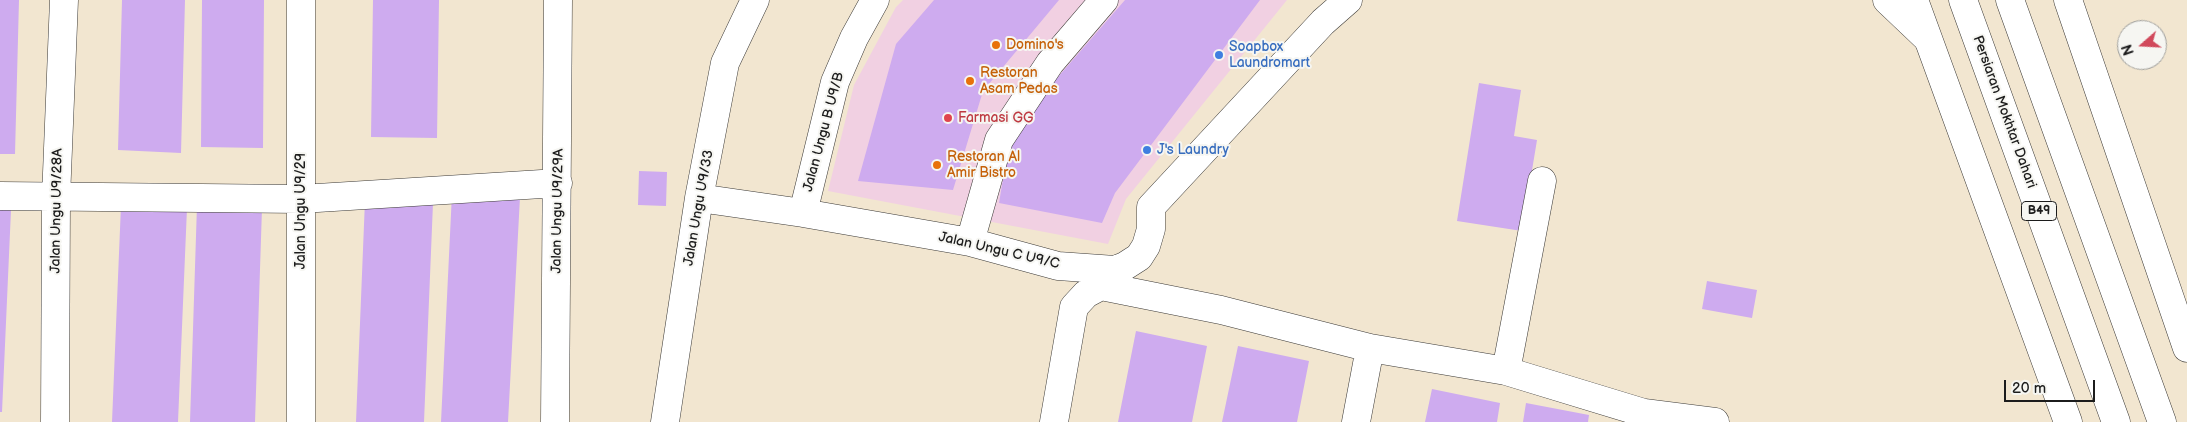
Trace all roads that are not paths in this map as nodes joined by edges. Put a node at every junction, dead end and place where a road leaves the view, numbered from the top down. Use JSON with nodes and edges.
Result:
{"nodes":[{"id":1,"x":64,"y":0,"type":"edge"},
{"id":2,"x":301,"y":0,"type":"edge"},
{"id":3,"x":558,"y":0,"type":"edge"},
{"id":4,"x":755,"y":0,"type":"edge"},
{"id":5,"x":875,"y":0,"type":"edge"},
{"id":6,"x":1104,"y":0,"type":"edge"},
{"id":7,"x":1348,"y":0,"type":"edge"},
{"id":8,"x":1887,"y":0,"type":"edge"},
{"id":9,"x":1914,"y":0,"type":"edge"},
{"id":10,"x":1963,"y":0,"type":"edge"},
{"id":11,"x":2010,"y":0,"type":"edge"},
{"id":12,"x":2068,"y":0,"type":"edge"},
{"id":13,"x":1927,"y":38,"type":"junction"},
{"id":14,"x":1542,"y":181,"type":"dead end"},
{"id":15,"x":558,"y":183,"type":"junction"},
{"id":16,"x":0,"y":196,"type":"edge"},
{"id":17,"x":56,"y":198,"type":"junction"},
{"id":18,"x":699,"y":198,"type":"junction"},
{"id":19,"x":302,"y":199,"type":"junction"},
{"id":20,"x":803,"y":213,"type":"junction"},
{"id":21,"x":970,"y":242,"type":"junction"},
{"id":22,"x":1370,"y":348,"type":"junction"},
{"id":23,"x":2187,"y":348,"type":"edge"},
{"id":24,"x":1506,"y":371,"type":"junction"},
{"id":25,"x":1644,"y":417,"type":"edge"},
{"id":26,"x":55,"y":422,"type":"edge"},
{"id":27,"x":301,"y":422,"type":"edge"},
{"id":28,"x":555,"y":422,"type":"edge"},
{"id":29,"x":665,"y":422,"type":"edge"},
{"id":30,"x":1054,"y":422,"type":"edge"},
{"id":31,"x":1356,"y":422,"type":"edge"},
{"id":32,"x":1715,"y":422,"type":"edge"},
{"id":33,"x":2068,"y":422,"type":"edge"},
{"id":34,"x":2116,"y":422,"type":"edge"},
{"id":35,"x":2162,"y":422,"type":"edge"}],
"edges":[{"from":1,"to":17,"type":"street","name":"Jalan Ungu U9/28A"},
{"from":2,"to":19,"type":"street","name":"Jalan Ungu U9/29"},
{"from":3,"to":15,"type":"street","name":"Jalan Ungu U9/29A"},
{"from":4,"to":18,"type":"street","name":"Jalan Ungu U9/33"},
{"from":5,"to":20,"type":"street","name":"Jalan Ungu B U9/B"},
{"from":6,"to":21,"type":"street"},
{"from":7,"to":21,"type":"street","name":"Jalan Ungu C U9/C"},
{"from":8,"to":13,"type":"street"},
{"from":9,"to":13,"type":"street"},
{"from":10,"to":34,"type":"street","name":"Persiaran Mokhtar Dahari","number":"B49"},
{"from":11,"to":35,"type":"street"},
{"from":12,"to":23,"type":"street"},
{"from":13,"to":33,"type":"street"},
{"from":14,"to":24,"type":"street"},
{"from":15,"to":19,"type":"street"},
{"from":15,"to":28,"type":"street","name":"Jalan Ungu U9/29A"},
{"from":16,"to":17,"type":"street"},
{"from":17,"to":19,"type":"street"},
{"from":17,"to":26,"type":"street","name":"Jalan Ungu U9/28A"},
{"from":18,"to":20,"type":"street","name":"Jalan Ungu C U9/C"},
{"from":18,"to":29,"type":"street","name":"Jalan Ungu U9/33"},
{"from":19,"to":27,"type":"street","name":"Jalan Ungu U9/29"},
{"from":20,"to":21,"type":"street","name":"Jalan Ungu C U9/C"},
{"from":22,"to":24,"type":"street"},
{"from":22,"to":30,"type":"street"},
{"from":22,"to":31,"type":"street"},
{"from":24,"to":25,"type":"street"},
{"from":25,"to":32,"type":"street"}]}
